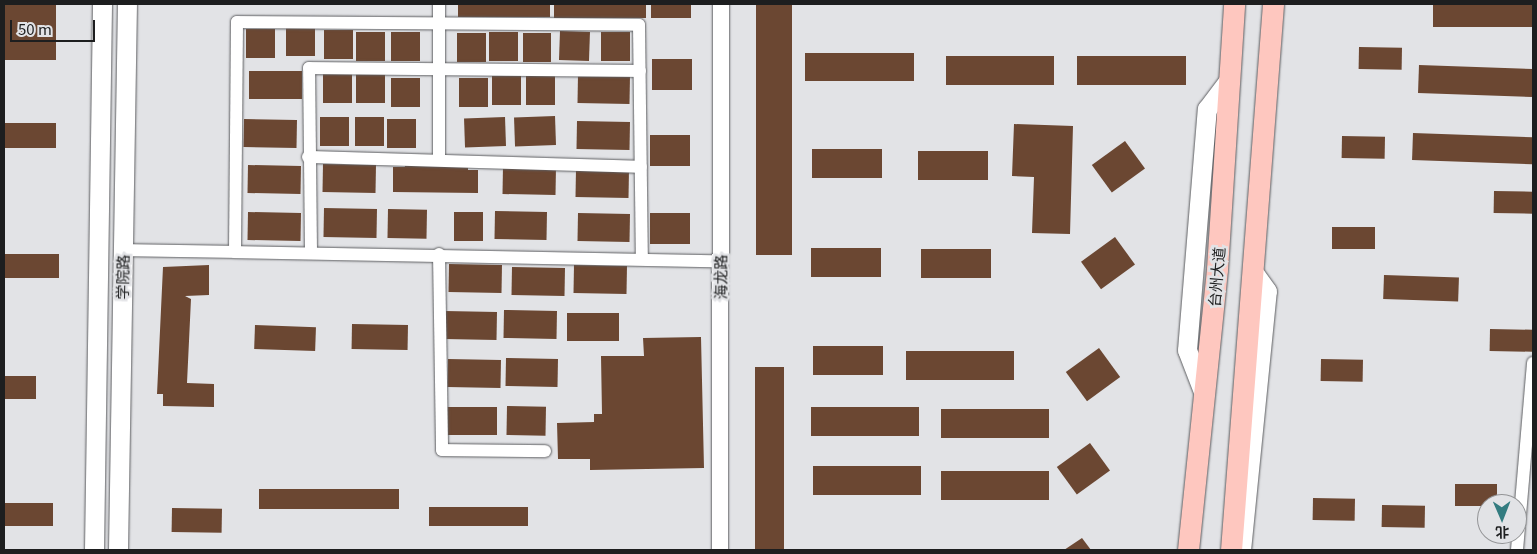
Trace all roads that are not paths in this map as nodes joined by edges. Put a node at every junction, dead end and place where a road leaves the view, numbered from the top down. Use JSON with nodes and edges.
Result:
{"nodes":[{"id":1,"x":102,"y":4,"type":"edge"},
{"id":2,"x":127,"y":4,"type":"edge"},
{"id":3,"x":439,"y":4,"type":"edge"},
{"id":4,"x":721,"y":4,"type":"edge"},
{"id":5,"x":1234,"y":4,"type":"edge"},
{"id":6,"x":1274,"y":4,"type":"edge"},
{"id":7,"x":439,"y":26,"type":"junction"},
{"id":8,"x":439,"y":71,"type":"junction"},
{"id":9,"x":640,"y":71,"type":"junction"},
{"id":10,"x":308,"y":157,"type":"junction"},
{"id":11,"x":439,"y":157,"type":"junction"},
{"id":12,"x":641,"y":166,"type":"junction"},
{"id":13,"x":123,"y":250,"type":"junction"},
{"id":14,"x":235,"y":252,"type":"junction"},
{"id":15,"x":311,"y":253,"type":"junction"},
{"id":16,"x":439,"y":254,"type":"junction"},
{"id":17,"x":642,"y":256,"type":"junction"},
{"id":18,"x":720,"y":261,"type":"junction"},
{"id":19,"x":1254,"y":273,"type":"junction"},
{"id":20,"x":1533,"y":364,"type":"edge"},
{"id":21,"x":545,"y":451,"type":"dead end"},
{"id":22,"x":94,"y":550,"type":"edge"},
{"id":23,"x":118,"y":550,"type":"edge"},
{"id":24,"x":720,"y":550,"type":"edge"},
{"id":25,"x":1188,"y":550,"type":"edge"},
{"id":26,"x":1231,"y":550,"type":"edge"},
{"id":27,"x":1241,"y":550,"type":"edge"},
{"id":28,"x":1517,"y":550,"type":"edge"}],
"edges":[{"from":1,"to":22,"type":"main road","name":"学院路"},
{"from":2,"to":13,"type":"main road","name":"学院路"},
{"from":3,"to":7,"type":"street"},
{"from":4,"to":18,"type":"street","name":"海龙路"},
{"from":5,"to":25,"type":"main road","name":"台州大道"},
{"from":6,"to":19,"type":"main road"},
{"from":7,"to":8,"type":"street"},
{"from":7,"to":9,"type":"street"},
{"from":7,"to":14,"type":"street"},
{"from":8,"to":9,"type":"street"},
{"from":8,"to":10,"type":"street"},
{"from":8,"to":11,"type":"street"},
{"from":9,"to":12,"type":"street"},
{"from":10,"to":11,"type":"street"},
{"from":10,"to":15,"type":"street"},
{"from":11,"to":12,"type":"street"},
{"from":12,"to":17,"type":"street"},
{"from":13,"to":14,"type":"street"},
{"from":13,"to":23,"type":"main road","name":"学院路"},
{"from":14,"to":15,"type":"street"},
{"from":15,"to":16,"type":"street"},
{"from":16,"to":17,"type":"street"},
{"from":16,"to":21,"type":"street"},
{"from":17,"to":18,"type":"street"},
{"from":18,"to":24,"type":"street","name":"海龙路"},
{"from":19,"to":26,"type":"main road"},
{"from":19,"to":27,"type":"main road"},
{"from":20,"to":28,"type":"street"}]}
